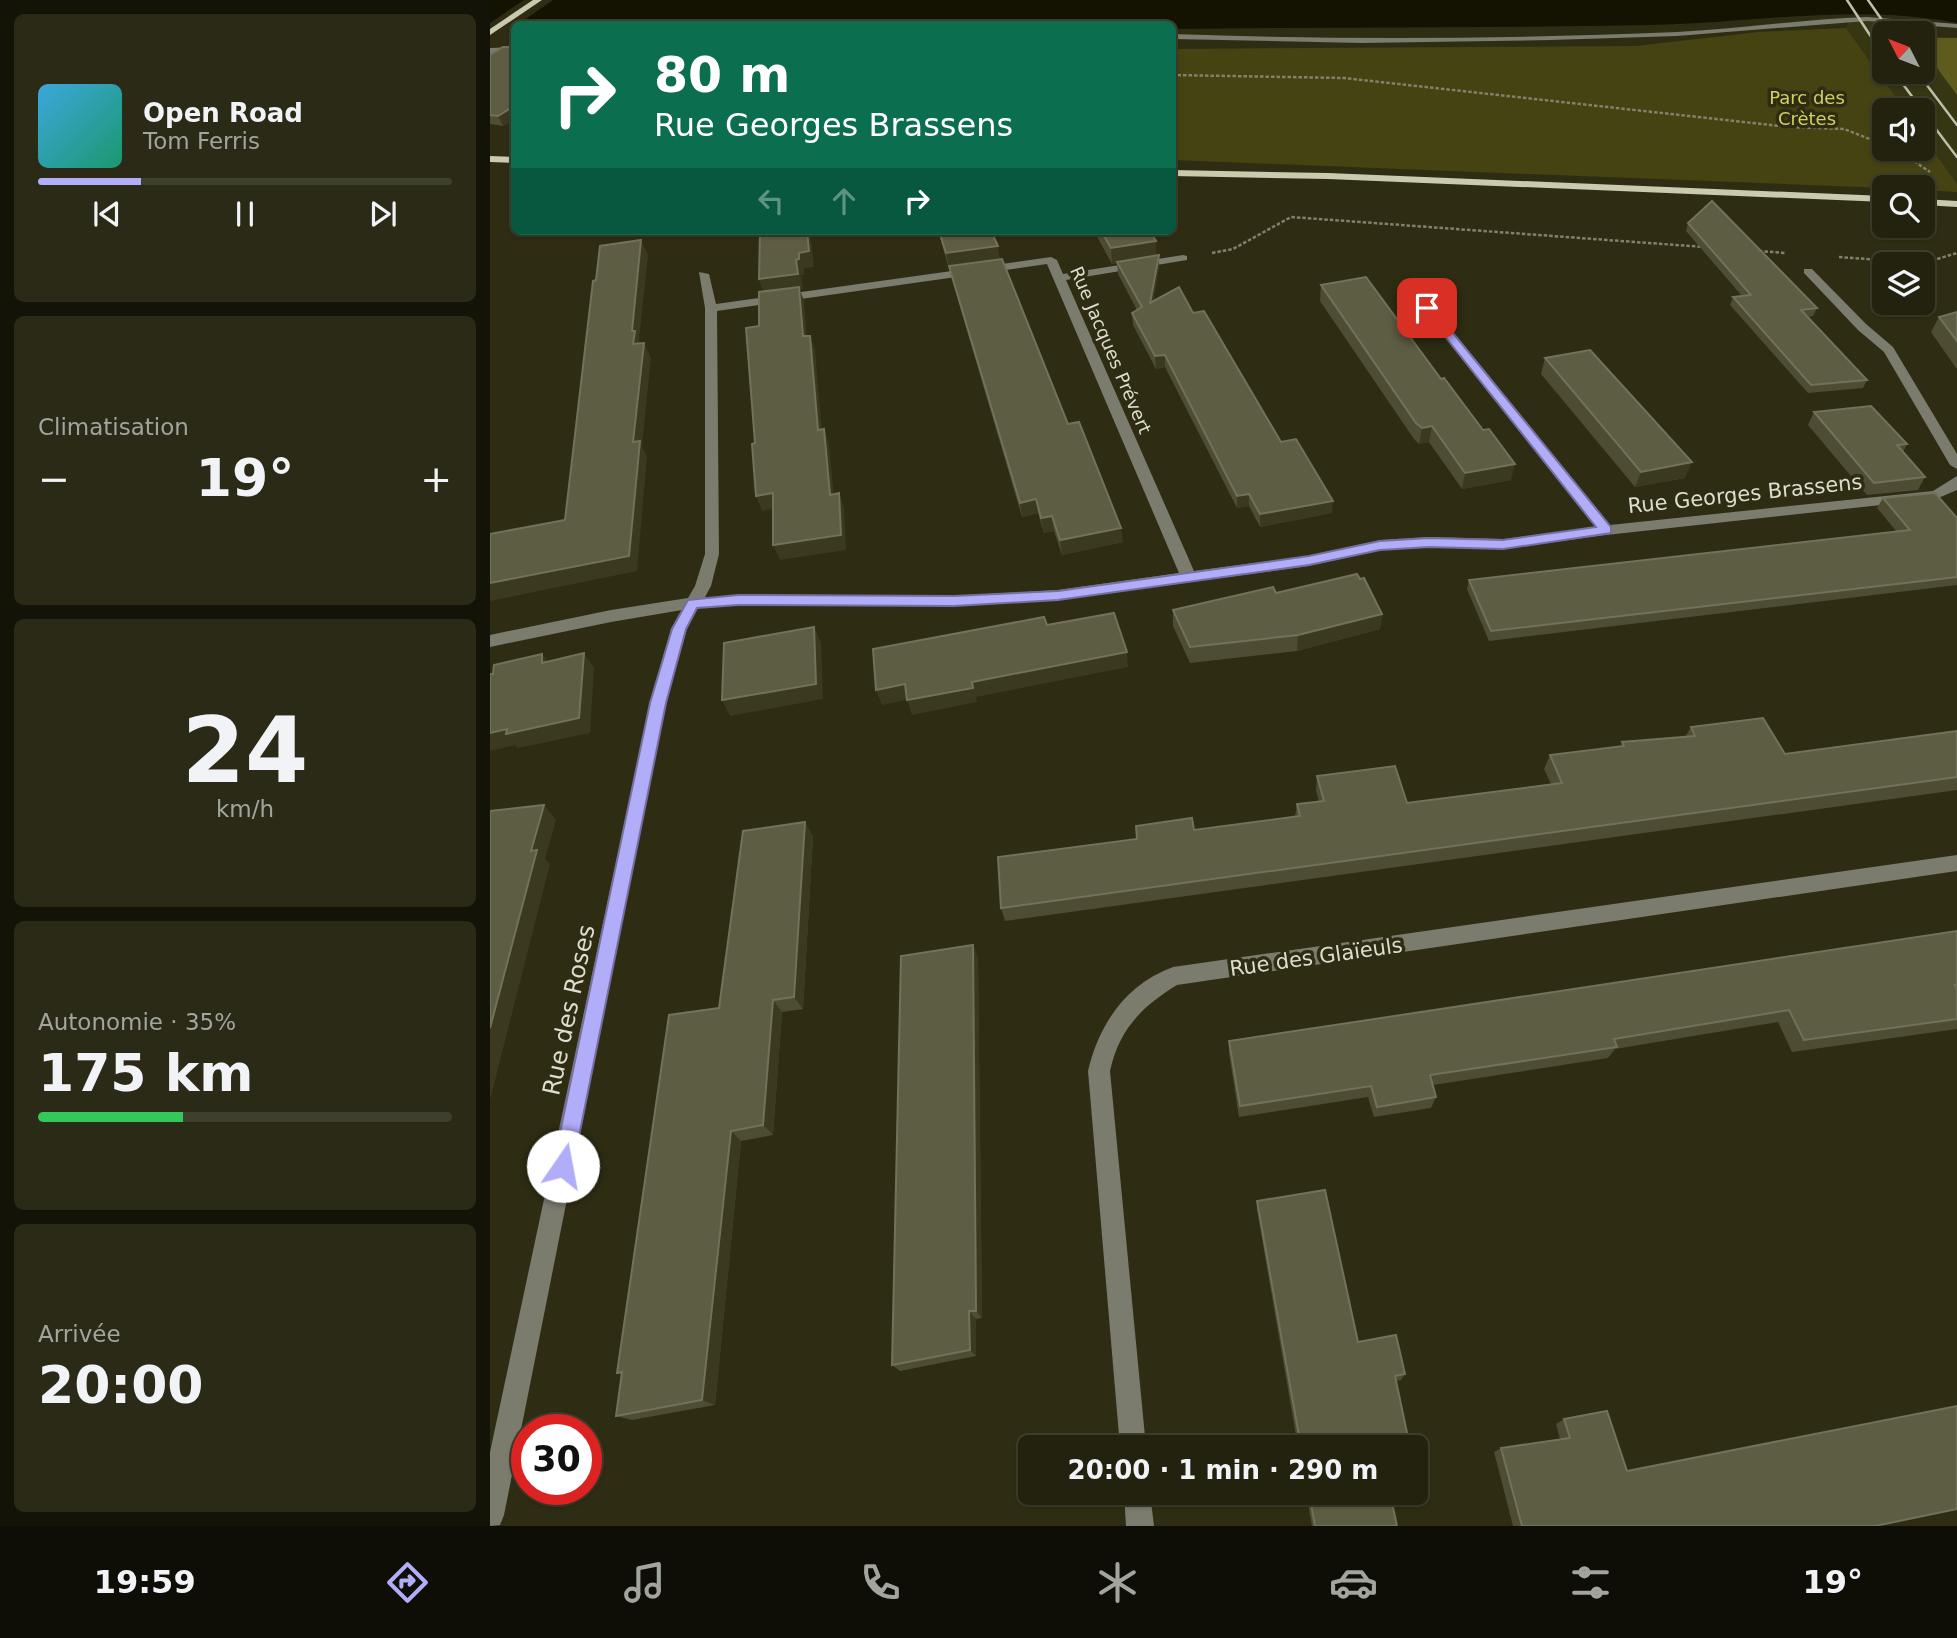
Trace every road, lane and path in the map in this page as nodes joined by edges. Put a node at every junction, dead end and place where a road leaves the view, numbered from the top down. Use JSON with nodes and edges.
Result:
{"nodes":[{"id":1,"x":538,"y":0,"type":"edge"},
{"id":2,"x":1957,"y":26,"type":"edge"},
{"id":3,"x":490,"y":33,"type":"edge"},
{"id":4,"x":1176,"y":36,"type":"edge"},
{"id":5,"x":511,"y":50,"type":"edge"},
{"id":6,"x":490,"y":51,"type":"edge"},
{"id":7,"x":1176,"y":75,"type":"edge"},
{"id":8,"x":1872,"y":140,"type":"edge"},
{"id":9,"x":490,"y":159,"type":"edge"},
{"id":10,"x":511,"y":160,"type":"edge"},
{"id":11,"x":1176,"y":173,"type":"edge"},
{"id":12,"x":1872,"y":199,"type":"edge"},
{"id":13,"x":1935,"y":203,"type":"edge"},
{"id":14,"x":1957,"y":204,"type":"edge"},
{"id":15,"x":1704,"y":247,"type":"edge"},
{"id":16,"x":1759,"y":251,"type":"edge"},
{"id":17,"x":1787,"y":253,"type":"dead end"},
{"id":18,"x":1957,"y":253,"type":"edge"},
{"id":19,"x":1828,"y":256,"type":"dead end"},
{"id":20,"x":1183,"y":258,"type":"joint"},
{"id":21,"x":1808,"y":271,"type":"dead end"},
{"id":22,"x":704,"y":274,"type":"dead end"},
{"id":23,"x":1059,"y":278,"type":"junction"},
{"id":24,"x":711,"y":308,"type":"junction"},
{"id":25,"x":1427,"y":308,"type":"dead end"},
{"id":26,"x":1957,"y":465,"type":"edge"},
{"id":27,"x":1957,"y":480,"type":"edge"},
{"id":28,"x":1606,"y":530,"type":"junction"},
{"id":29,"x":1189,"y":578,"type":"junction"},
{"id":30,"x":693,"y":603,"type":"junction"},
{"id":31,"x":490,"y":641,"type":"edge"},
{"id":32,"x":1957,"y":863,"type":"edge"},
{"id":33,"x":1132,"y":1435,"type":"edge"},
{"id":34,"x":1138,"y":1505,"type":"edge"},
{"id":35,"x":490,"y":1515,"type":"edge"},
{"id":36,"x":1140,"y":1526,"type":"edge"}],
"edges":[{"from":1,"to":3,"type":"main road"},
{"from":2,"to":4,"type":"street"},
{"from":5,"to":6,"type":"street"},
{"from":7,"to":8,"type":"path"},
{"from":9,"to":10,"type":"main road"},
{"from":11,"to":12,"type":"main road"},
{"from":13,"to":14,"type":"main road"},
{"from":15,"to":20,"type":"path"},
{"from":16,"to":17,"type":"path"},
{"from":18,"to":19,"type":"path"},
{"from":20,"to":23,"type":"street"},
{"from":21,"to":26,"type":"street"},
{"from":22,"to":24,"type":"street"},
{"from":23,"to":24,"type":"street","name":"Rue Jacques Prévert"},
{"from":23,"to":29,"type":"street","name":"Rue Jacques Prévert"},
{"from":24,"to":30,"type":"street"},
{"from":25,"to":28,"type":"street"},
{"from":27,"to":28,"type":"street","name":"Rue Georges Brassens"},
{"from":28,"to":29,"type":"street","name":"Rue Georges Brassens"},
{"from":29,"to":30,"type":"street","name":"Rue Georges Brassens"},
{"from":30,"to":31,"type":"street","name":"Rue Georges Brassens"},
{"from":30,"to":35,"type":"street","name":"Rue des Roses"},
{"from":32,"to":33,"type":"street","name":"Rue des Glaïeuls"},
{"from":34,"to":36,"type":"street"}]}
